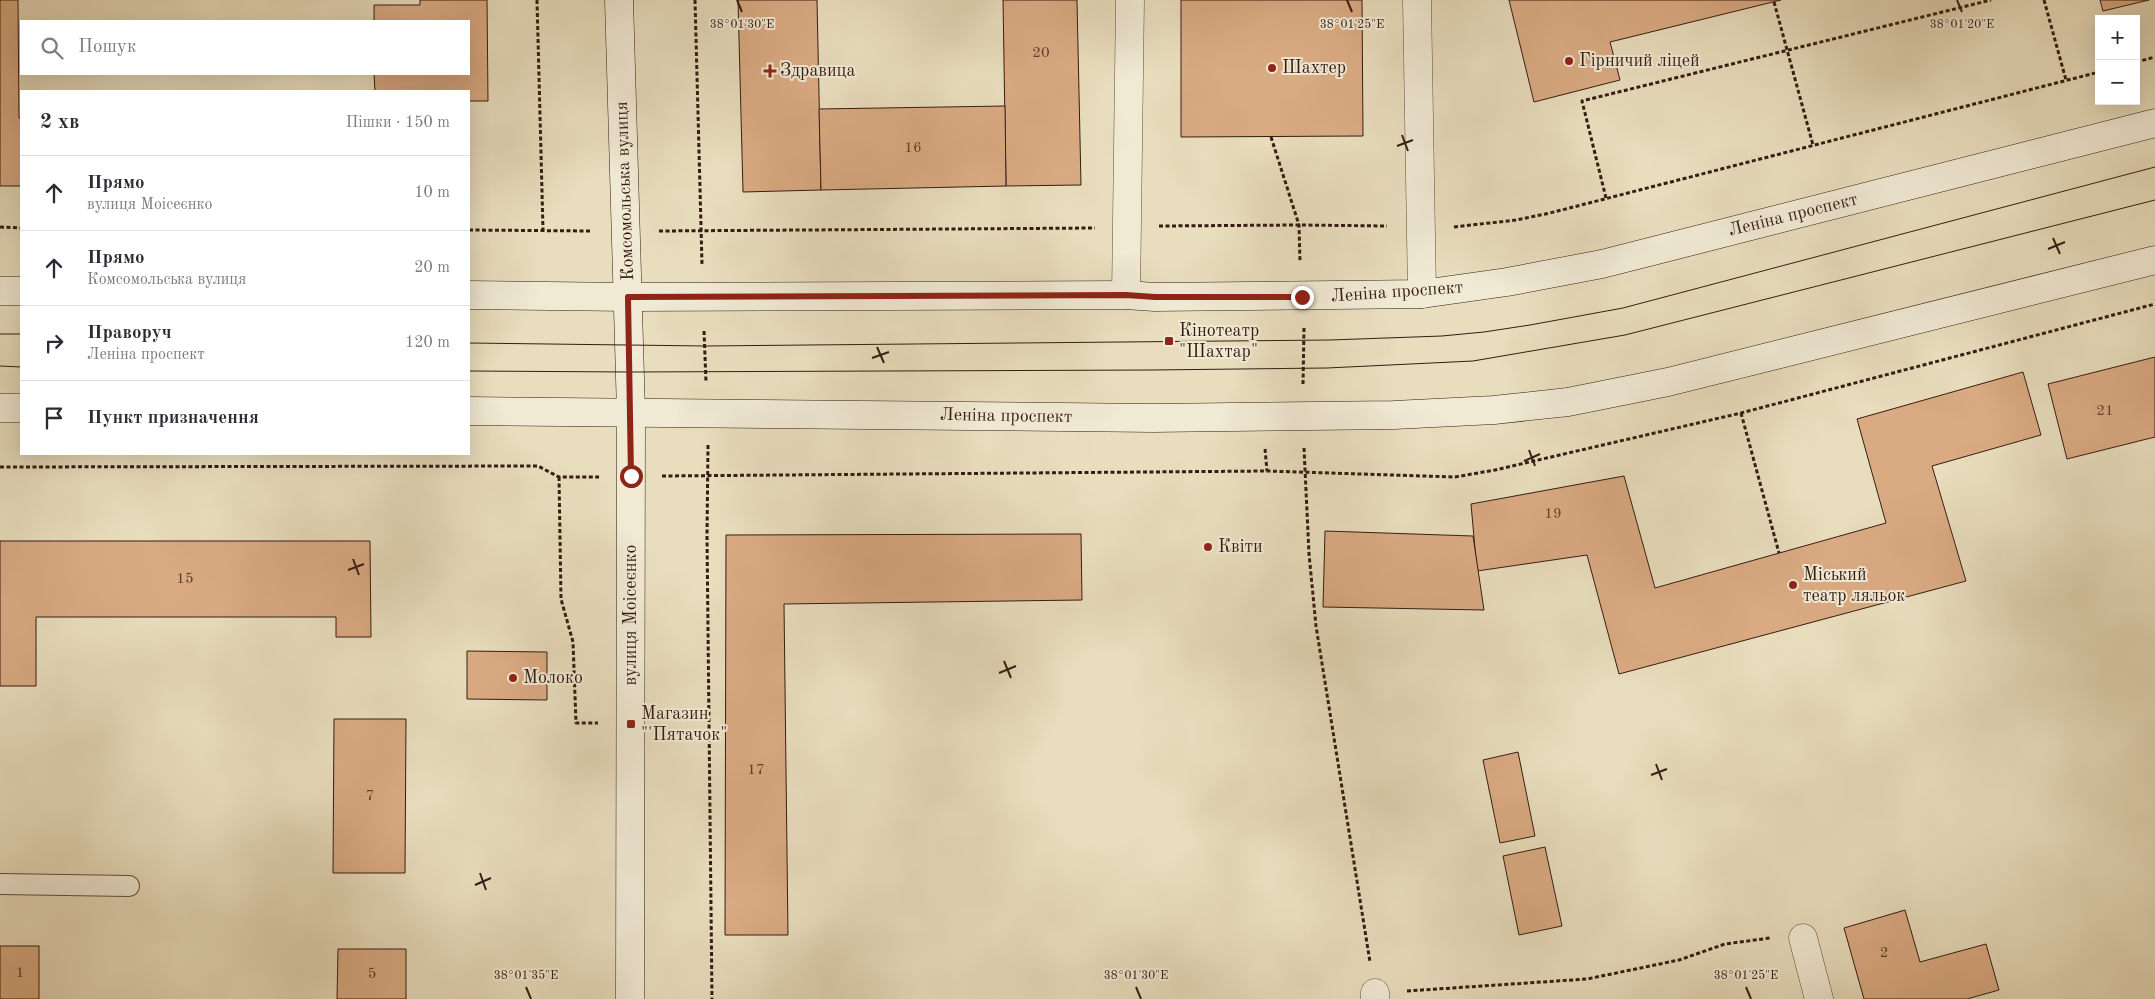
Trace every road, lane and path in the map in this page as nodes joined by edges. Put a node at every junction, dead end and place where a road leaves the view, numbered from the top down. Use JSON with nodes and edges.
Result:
{"nodes":[{"id":1,"x":537,"y":0,"type":"edge"},
{"id":2,"x":619,"y":0,"type":"edge"},
{"id":3,"x":695,"y":0,"type":"edge"},
{"id":4,"x":1130,"y":0,"type":"edge"},
{"id":5,"x":1418,"y":0,"type":"edge"},
{"id":6,"x":1991,"y":0,"type":"edge"},
{"id":7,"x":2044,"y":0,"type":"edge"},
{"id":8,"x":1774,"y":2,"type":"dead end"},
{"id":9,"x":1787,"y":51,"type":"junction"},
{"id":10,"x":2155,"y":57,"type":"edge"},
{"id":11,"x":2140,"y":61,"type":"edge"},
{"id":12,"x":2095,"y":73,"type":"edge"},
{"id":13,"x":2066,"y":80,"type":"junction"},
{"id":14,"x":2155,"y":123,"type":"edge"},
{"id":15,"x":1271,"y":136,"type":"dead end"},
{"id":16,"x":1813,"y":145,"type":"junction"},
{"id":17,"x":1606,"y":198,"type":"junction"},
{"id":18,"x":1299,"y":225,"type":"junction"},
{"id":19,"x":0,"y":227,"type":"edge"},
{"id":20,"x":1421,"y":227,"type":"junction"},
{"id":21,"x":20,"y":228,"type":"edge"},
{"id":22,"x":1127,"y":228,"type":"junction"},
{"id":23,"x":470,"y":230,"type":"edge"},
{"id":24,"x":543,"y":230,"type":"junction"},
{"id":25,"x":701,"y":230,"type":"junction"},
{"id":26,"x":626,"y":231,"type":"junction"},
{"id":27,"x":2155,"y":260,"type":"edge"},
{"id":28,"x":0,"y":291,"type":"edge"},
{"id":29,"x":20,"y":291,"type":"edge"},
{"id":30,"x":1422,"y":294,"type":"junction"},
{"id":31,"x":1126,"y":295,"type":"junction"},
{"id":32,"x":470,"y":296,"type":"edge"},
{"id":33,"x":628,"y":297,"type":"junction"},
{"id":34,"x":703,"y":297,"type":"junction"},
{"id":35,"x":1302,"y":297,"type":"junction"},
{"id":36,"x":0,"y":408,"type":"edge"},
{"id":37,"x":20,"y":408,"type":"edge"},
{"id":38,"x":470,"y":411,"type":"edge"},
{"id":39,"x":631,"y":412,"type":"junction"},
{"id":40,"x":707,"y":412,"type":"junction"},
{"id":41,"x":1741,"y":413,"type":"dead end"},
{"id":42,"x":1306,"y":473,"type":"dead end"},
{"id":43,"x":559,"y":477,"type":"dead end"},
{"id":44,"x":1779,"y":553,"type":"dead end"},
{"id":45,"x":631,"y":724,"type":"junction"},
{"id":46,"x":0,"y":884,"type":"edge"},
{"id":47,"x":129,"y":886,"type":"dead end"},
{"id":48,"x":1803,"y":938,"type":"joint"},
{"id":49,"x":1375,"y":996,"type":"edge"},
{"id":50,"x":630,"y":999,"type":"edge"},
{"id":51,"x":712,"y":999,"type":"edge"},
{"id":52,"x":1819,"y":999,"type":"edge"}],
"edges":[{"from":1,"to":24,"type":"path"},
{"from":2,"to":26,"type":"main road","name":"Комсомольська вулиця"},
{"from":3,"to":25,"type":"path"},
{"from":4,"to":22,"type":"main road"},
{"from":5,"to":20,"type":"main road"},
{"from":6,"to":9,"type":"path"},
{"from":7,"to":13,"type":"path"},
{"from":8,"to":9,"type":"path"},
{"from":9,"to":16,"type":"path"},
{"from":9,"to":17,"type":"path"},
{"from":10,"to":11,"type":"path"},
{"from":12,"to":13,"type":"path"},
{"from":13,"to":16,"type":"path"},
{"from":14,"to":30,"type":"main road","name":"Леніна проспект"},
{"from":15,"to":18,"type":"path"},
{"from":16,"to":17,"type":"path"},
{"from":17,"to":20,"type":"path"},
{"from":18,"to":20,"type":"path"},
{"from":18,"to":22,"type":"path"},
{"from":18,"to":35,"type":"path"},
{"from":19,"to":21,"type":"path"},
{"from":20,"to":30,"type":"main road"},
{"from":22,"to":25,"type":"path"},
{"from":22,"to":31,"type":"main road"},
{"from":23,"to":24,"type":"path"},
{"from":24,"to":26,"type":"path"},
{"from":25,"to":26,"type":"path"},
{"from":25,"to":34,"type":"path"},
{"from":26,"to":33,"type":"main road","name":"Комсомольська вулиця"},
{"from":27,"to":40,"type":"main road","name":"Леніна проспект"},
{"from":28,"to":29,"type":"main road"},
{"from":30,"to":35,"type":"main road","name":"Леніна проспект"},
{"from":31,"to":34,"type":"main road","name":"Леніна проспект"},
{"from":31,"to":35,"type":"main road","name":"Леніна проспект"},
{"from":32,"to":33,"type":"main road","name":"Леніна проспект"},
{"from":33,"to":34,"type":"main road","name":"Леніна проспект"},
{"from":33,"to":39,"type":"main road","name":"Комсомольська вулиця"},
{"from":34,"to":40,"type":"path"},
{"from":36,"to":37,"type":"main road"},
{"from":38,"to":39,"type":"main road","name":"Леніна проспект"},
{"from":39,"to":40,"type":"main road","name":"Леніна проспект"},
{"from":39,"to":45,"type":"main road","name":"вулиця Моісеєнко"},
{"from":40,"to":51,"type":"path"},
{"from":41,"to":44,"type":"path"},
{"from":42,"to":49,"type":"path"},
{"from":43,"to":45,"type":"path"},
{"from":45,"to":50,"type":"main road","name":"вулиця Моісеєнко"},
{"from":46,"to":47,"type":"lane"},
{"from":48,"to":49,"type":"path"},
{"from":48,"to":52,"type":"main road"}]}
